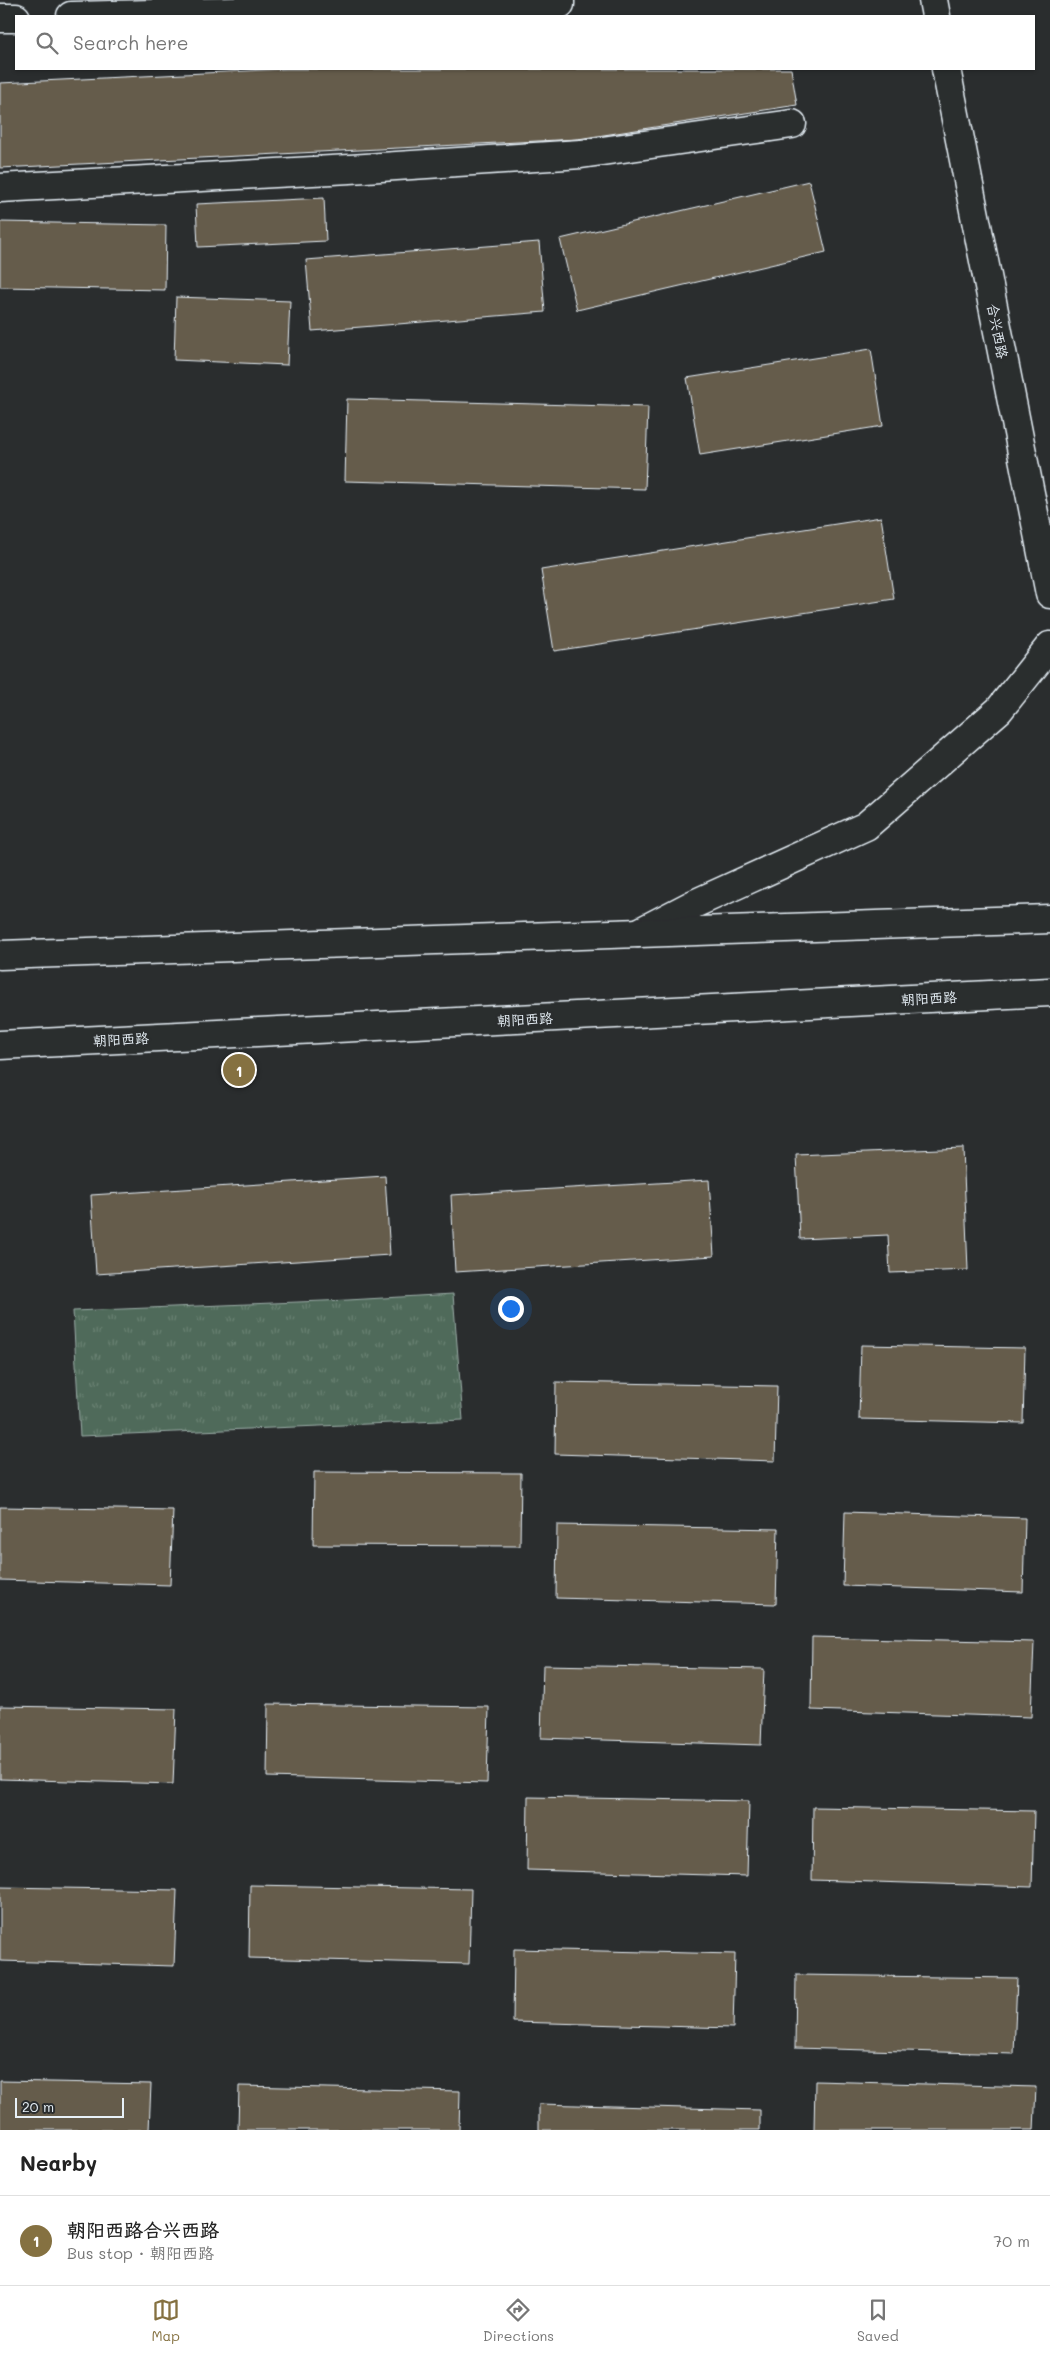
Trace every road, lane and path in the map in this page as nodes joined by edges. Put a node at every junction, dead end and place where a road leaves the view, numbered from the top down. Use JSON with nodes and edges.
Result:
{"nodes":[{"id":1,"x":560,"y":0,"type":"edge"},
{"id":2,"x":933,"y":0,"type":"edge"},
{"id":3,"x":112,"y":15,"type":"edge"},
{"id":4,"x":936,"y":15,"type":"edge"},
{"id":5,"x":0,"y":18,"type":"edge"},
{"id":6,"x":15,"y":18,"type":"edge"},
{"id":7,"x":946,"y":70,"type":"edge"},
{"id":8,"x":792,"y":124,"type":"dead end"},
{"id":9,"x":0,"y":188,"type":"edge"},
{"id":10,"x":1050,"y":594,"type":"edge"},
{"id":11,"x":1050,"y":646,"type":"edge"},
{"id":12,"x":1050,"y":919,"type":"edge"},
{"id":13,"x":638,"y":933,"type":"junction"},
{"id":14,"x":0,"y":955,"type":"edge"},
{"id":15,"x":1050,"y":992,"type":"edge"},
{"id":16,"x":0,"y":1045,"type":"edge"}],
"edges":[{"from":1,"to":3,"type":"street"},
{"from":2,"to":4,"type":"street"},
{"from":5,"to":6,"type":"street"},
{"from":7,"to":10,"type":"street","name":"合兴西路"},
{"from":8,"to":9,"type":"street"},
{"from":11,"to":13,"type":"street"},
{"from":12,"to":13,"type":"street"},
{"from":13,"to":14,"type":"street"},
{"from":15,"to":16,"type":"street","name":"朝阳西路"}]}
